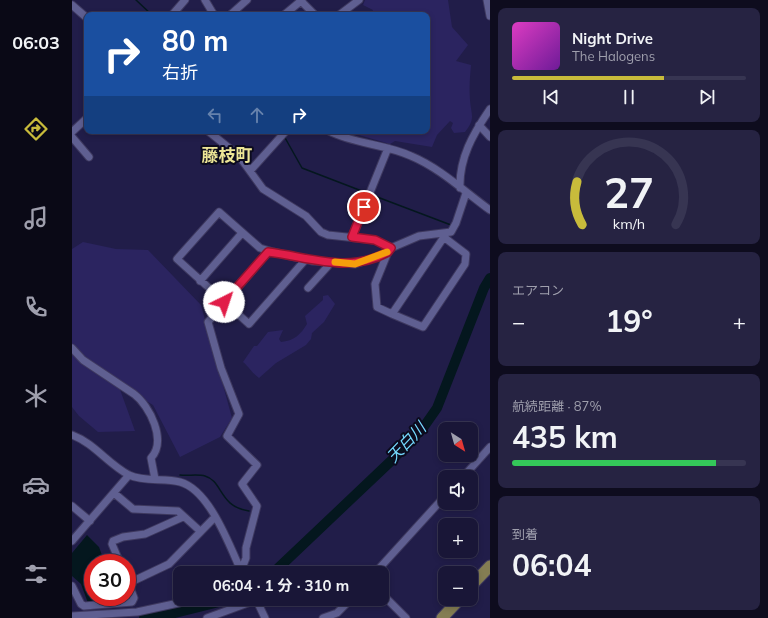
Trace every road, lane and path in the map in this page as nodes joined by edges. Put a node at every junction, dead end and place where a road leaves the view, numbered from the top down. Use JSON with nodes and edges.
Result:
{"nodes":[{"id":1,"x":185,"y":0,"type":"edge"},
{"id":2,"x":205,"y":0,"type":"edge"},
{"id":3,"x":247,"y":0,"type":"edge"},
{"id":4,"x":301,"y":0,"type":"edge"},
{"id":5,"x":359,"y":0,"type":"edge"},
{"id":6,"x":488,"y":0,"type":"edge"},
{"id":7,"x":72,"y":5,"type":"edge"},
{"id":8,"x":175,"y":12,"type":"edge"},
{"id":9,"x":212,"y":12,"type":"edge"},
{"id":10,"x":233,"y":12,"type":"edge"},
{"id":11,"x":287,"y":12,"type":"edge"},
{"id":12,"x":312,"y":12,"type":"edge"},
{"id":13,"x":343,"y":12,"type":"edge"},
{"id":14,"x":84,"y":15,"type":"edge"},
{"id":15,"x":490,"y":16,"type":"edge"},
{"id":16,"x":490,"y":109,"type":"edge"},
{"id":17,"x":84,"y":121,"type":"edge"},
{"id":18,"x":479,"y":125,"type":"junction"},
{"id":19,"x":72,"y":132,"type":"edge"},
{"id":20,"x":212,"y":134,"type":"edge"},
{"id":21,"x":283,"y":134,"type":"edge"},
{"id":22,"x":335,"y":134,"type":"edge"},
{"id":23,"x":72,"y":137,"type":"edge"},
{"id":24,"x":490,"y":137,"type":"edge"},
{"id":25,"x":388,"y":148,"type":"junction"},
{"id":26,"x":89,"y":157,"type":"dead end"},
{"id":27,"x":250,"y":171,"type":"junction"},
{"id":28,"x":463,"y":191,"type":"junction"},
{"id":29,"x":490,"y":210,"type":"edge"},
{"id":30,"x":242,"y":233,"type":"junction"},
{"id":31,"x":446,"y":236,"type":"junction"},
{"id":32,"x":352,"y":237,"type":"junction"},
{"id":33,"x":390,"y":250,"type":"junction"},
{"id":34,"x":268,"y":252,"type":"junction"},
{"id":35,"x":306,"y":259,"type":"junction"},
{"id":36,"x":328,"y":262,"type":"junction"},
{"id":37,"x":200,"y":281,"type":"junction"},
{"id":38,"x":308,"y":288,"type":"dead end"},
{"id":39,"x":224,"y":302,"type":"junction"},
{"id":40,"x":392,"y":314,"type":"junction"},
{"id":41,"x":72,"y":348,"type":"edge"},
{"id":42,"x":72,"y":434,"type":"edge"},
{"id":43,"x":490,"y":447,"type":"edge"},
{"id":44,"x":469,"y":470,"type":"edge"},
{"id":45,"x":129,"y":475,"type":"junction"},
{"id":46,"x":155,"y":479,"type":"junction"},
{"id":47,"x":114,"y":493,"type":"junction"},
{"id":48,"x":438,"y":504,"type":"edge"},
{"id":49,"x":72,"y":506,"type":"edge"},
{"id":50,"x":183,"y":517,"type":"junction"},
{"id":51,"x":215,"y":517,"type":"junction"},
{"id":52,"x":90,"y":521,"type":"junction"},
{"id":53,"x":200,"y":532,"type":"junction"},
{"id":54,"x":72,"y":541,"type":"edge"},
{"id":55,"x":116,"y":554,"type":"edge"},
{"id":56,"x":238,"y":566,"type":"edge"},
{"id":57,"x":243,"y":566,"type":"edge"},
{"id":58,"x":381,"y":566,"type":"edge"},
{"id":59,"x":490,"y":566,"type":"edge"},
{"id":60,"x":136,"y":578,"type":"edge"},
{"id":61,"x":478,"y":579,"type":"edge"},
{"id":62,"x":72,"y":587,"type":"edge"},
{"id":63,"x":389,"y":601,"type":"edge"},
{"id":64,"x":173,"y":604,"type":"edge"},
{"id":65,"x":84,"y":606,"type":"edge"},
{"id":66,"x":239,"y":606,"type":"edge"},
{"id":67,"x":259,"y":606,"type":"edge"},
{"id":68,"x":344,"y":606,"type":"edge"},
{"id":69,"x":453,"y":606,"type":"edge"},
{"id":70,"x":72,"y":616,"type":"edge"},
{"id":71,"x":206,"y":618,"type":"edge"},
{"id":72,"x":265,"y":618,"type":"edge"},
{"id":73,"x":323,"y":618,"type":"edge"},
{"id":74,"x":406,"y":618,"type":"edge"},
{"id":75,"x":442,"y":618,"type":"edge"}],
"edges":[{"from":1,"to":8,"type":"street"},
{"from":2,"to":9,"type":"street"},
{"from":3,"to":10,"type":"street"},
{"from":4,"to":11,"type":"street"},
{"from":4,"to":12,"type":"street"},
{"from":5,"to":13,"type":"street"},
{"from":6,"to":15,"type":"street"},
{"from":7,"to":14,"type":"street"},
{"from":16,"to":18,"type":"street"},
{"from":17,"to":19,"type":"street"},
{"from":18,"to":24,"type":"street"},
{"from":18,"to":28,"type":"street"},
{"from":20,"to":27,"type":"street"},
{"from":21,"to":27,"type":"street"},
{"from":22,"to":25,"type":"street"},
{"from":23,"to":26,"type":"street"},
{"from":25,"to":28,"type":"street"},
{"from":25,"to":32,"type":"street"},
{"from":27,"to":32,"type":"street"},
{"from":28,"to":29,"type":"street"},
{"from":28,"to":31,"type":"street"},
{"from":30,"to":34,"type":"street"},
{"from":30,"to":37,"type":"street"},
{"from":30,"to":37,"type":"street"},
{"from":31,"to":33,"type":"street"},
{"from":31,"to":40,"type":"street"},
{"from":31,"to":40,"type":"street"},
{"from":32,"to":33,"type":"street"},
{"from":33,"to":36,"type":"street"},
{"from":33,"to":40,"type":"street"},
{"from":34,"to":35,"type":"street"},
{"from":34,"to":39,"type":"street"},
{"from":35,"to":36,"type":"street"},
{"from":35,"to":39,"type":"street"},
{"from":36,"to":38,"type":"street"},
{"from":37,"to":39,"type":"street"},
{"from":39,"to":57,"type":"street"},
{"from":41,"to":46,"type":"street"},
{"from":42,"to":45,"type":"street"},
{"from":43,"to":44,"type":"street"},
{"from":45,"to":46,"type":"street"},
{"from":45,"to":47,"type":"street"},
{"from":46,"to":51,"type":"street"},
{"from":47,"to":50,"type":"street"},
{"from":47,"to":52,"type":"street"},
{"from":48,"to":58,"type":"street"},
{"from":49,"to":52,"type":"street"},
{"from":50,"to":53,"type":"street"},
{"from":50,"to":55,"type":"street"},
{"from":51,"to":53,"type":"street"},
{"from":51,"to":56,"type":"street"},
{"from":52,"to":54,"type":"street"},
{"from":53,"to":60,"type":"street"},
{"from":59,"to":61,"type":"main road"},
{"from":62,"to":65,"type":"street"},
{"from":63,"to":74,"type":"street"},
{"from":64,"to":70,"type":"street"},
{"from":66,"to":71,"type":"street"},
{"from":67,"to":72,"type":"street"},
{"from":68,"to":73,"type":"street"},
{"from":69,"to":75,"type":"main road"}]}
